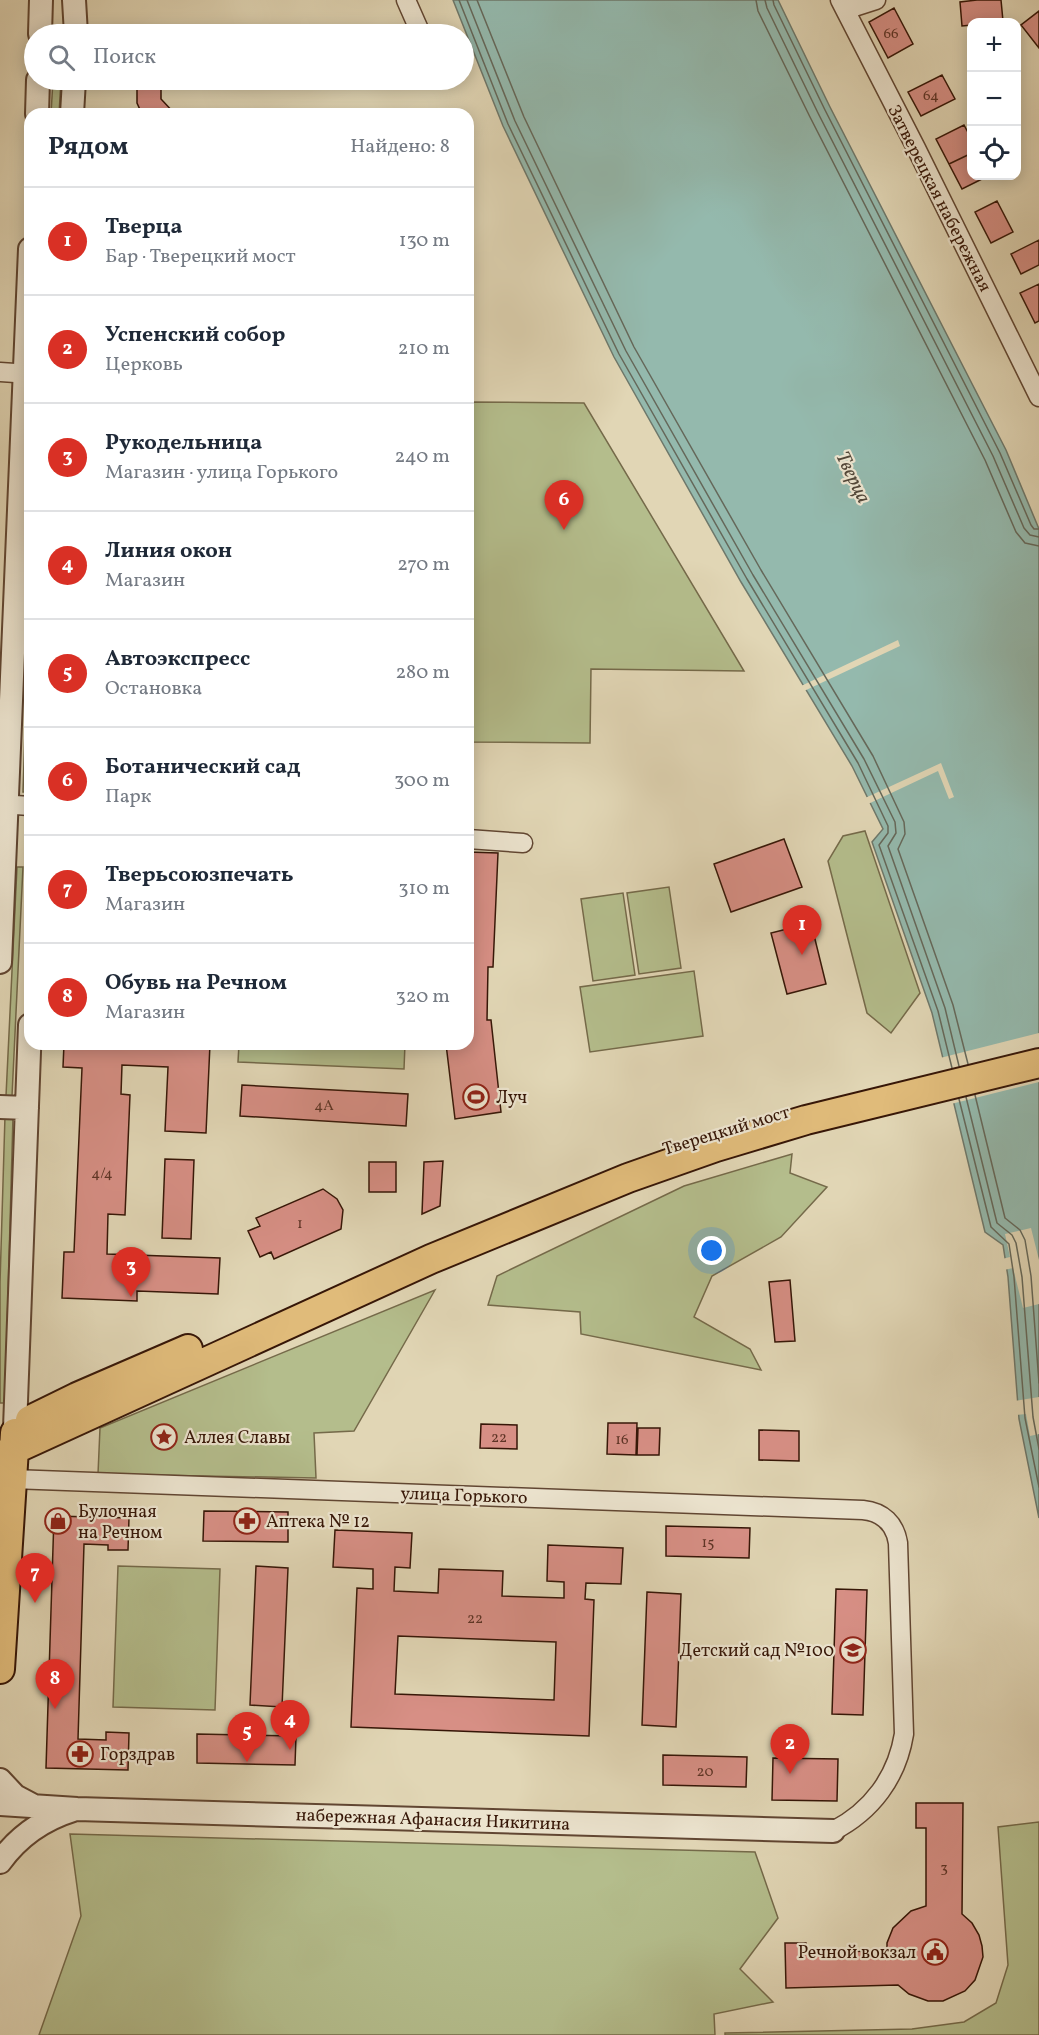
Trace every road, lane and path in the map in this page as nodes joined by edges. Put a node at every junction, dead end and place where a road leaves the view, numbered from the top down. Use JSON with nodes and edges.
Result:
{"nodes":[{"id":1,"x":41,"y":0,"type":"edge"},
{"id":2,"x":74,"y":0,"type":"edge"},
{"id":3,"x":86,"y":0,"type":"edge"},
{"id":4,"x":406,"y":0,"type":"edge"},
{"id":5,"x":876,"y":0,"type":"edge"},
{"id":6,"x":842,"y":5,"type":"edge"},
{"id":7,"x":40,"y":24,"type":"edge"},
{"id":8,"x":76,"y":24,"type":"edge"},
{"id":9,"x":78,"y":24,"type":"edge"},
{"id":10,"x":417,"y":24,"type":"edge"},
{"id":11,"x":38,"y":90,"type":"edge"},
{"id":12,"x":73,"y":90,"type":"edge"},
{"id":13,"x":37,"y":108,"type":"edge"},
{"id":14,"x":72,"y":108,"type":"edge"},
{"id":15,"x":0,"y":372,"type":"edge"},
{"id":16,"x":24,"y":374,"type":"edge"},
{"id":17,"x":1039,"y":397,"type":"edge"},
{"id":18,"x":24,"y":430,"type":"edge"},
{"id":19,"x":4,"y":804,"type":"edge"},
{"id":20,"x":24,"y":806,"type":"edge"},
{"id":21,"x":474,"y":839,"type":"edge"},
{"id":22,"x":524,"y":843,"type":"dead end"},
{"id":23,"x":0,"y":962,"type":"edge"},
{"id":24,"x":1039,"y":1048,"type":"edge"},
{"id":25,"x":29,"y":1050,"type":"edge"},
{"id":26,"x":1039,"y":1063,"type":"edge"},
{"id":27,"x":0,"y":1107,"type":"edge"},
{"id":28,"x":27,"y":1108,"type":"junction"},
{"id":29,"x":428,"y":1252,"type":"junction"},
{"id":30,"x":8,"y":1449,"type":"edge"},
{"id":31,"x":0,"y":1669,"type":"edge"},
{"id":32,"x":0,"y":1780,"type":"edge"},
{"id":33,"x":0,"y":1804,"type":"edge"},
{"id":34,"x":34,"y":1805,"type":"junction"},
{"id":35,"x":77,"y":1809,"type":"junction"},
{"id":36,"x":833,"y":1831,"type":"joint"},
{"id":37,"x":0,"y":1862,"type":"edge"}],
"edges":[{"from":1,"to":7,"type":"street"},
{"from":2,"to":8,"type":"street"},
{"from":3,"to":9,"type":"street"},
{"from":4,"to":10,"type":"street"},
{"from":5,"to":6,"type":"street"},
{"from":6,"to":17,"type":"street","name":"Затверецкая набережная"},
{"from":11,"to":13,"type":"street"},
{"from":12,"to":14,"type":"street"},
{"from":15,"to":16,"type":"street"},
{"from":18,"to":19,"type":"street"},
{"from":19,"to":20,"type":"street"},
{"from":19,"to":23,"type":"street"},
{"from":21,"to":22,"type":"street"},
{"from":24,"to":29,"type":"main road","name":"Тверецкий мост"},
{"from":25,"to":28,"type":"street"},
{"from":26,"to":29,"type":"main road","name":"Тверецкий мост"},
{"from":27,"to":28,"type":"street"},
{"from":28,"to":30,"type":"street"},
{"from":29,"to":30,"type":"main road"},
{"from":30,"to":31,"type":"main road"},
{"from":30,"to":36,"type":"street","name":"улица Горького"},
{"from":32,"to":34,"type":"street"},
{"from":33,"to":34,"type":"street","name":"набережная Афанасия Никитина"},
{"from":34,"to":35,"type":"street","name":"набережная Афанасия Никитина"},
{"from":35,"to":36,"type":"street","name":"набережная Афанасия Никитина"},
{"from":35,"to":37,"type":"street"}]}
